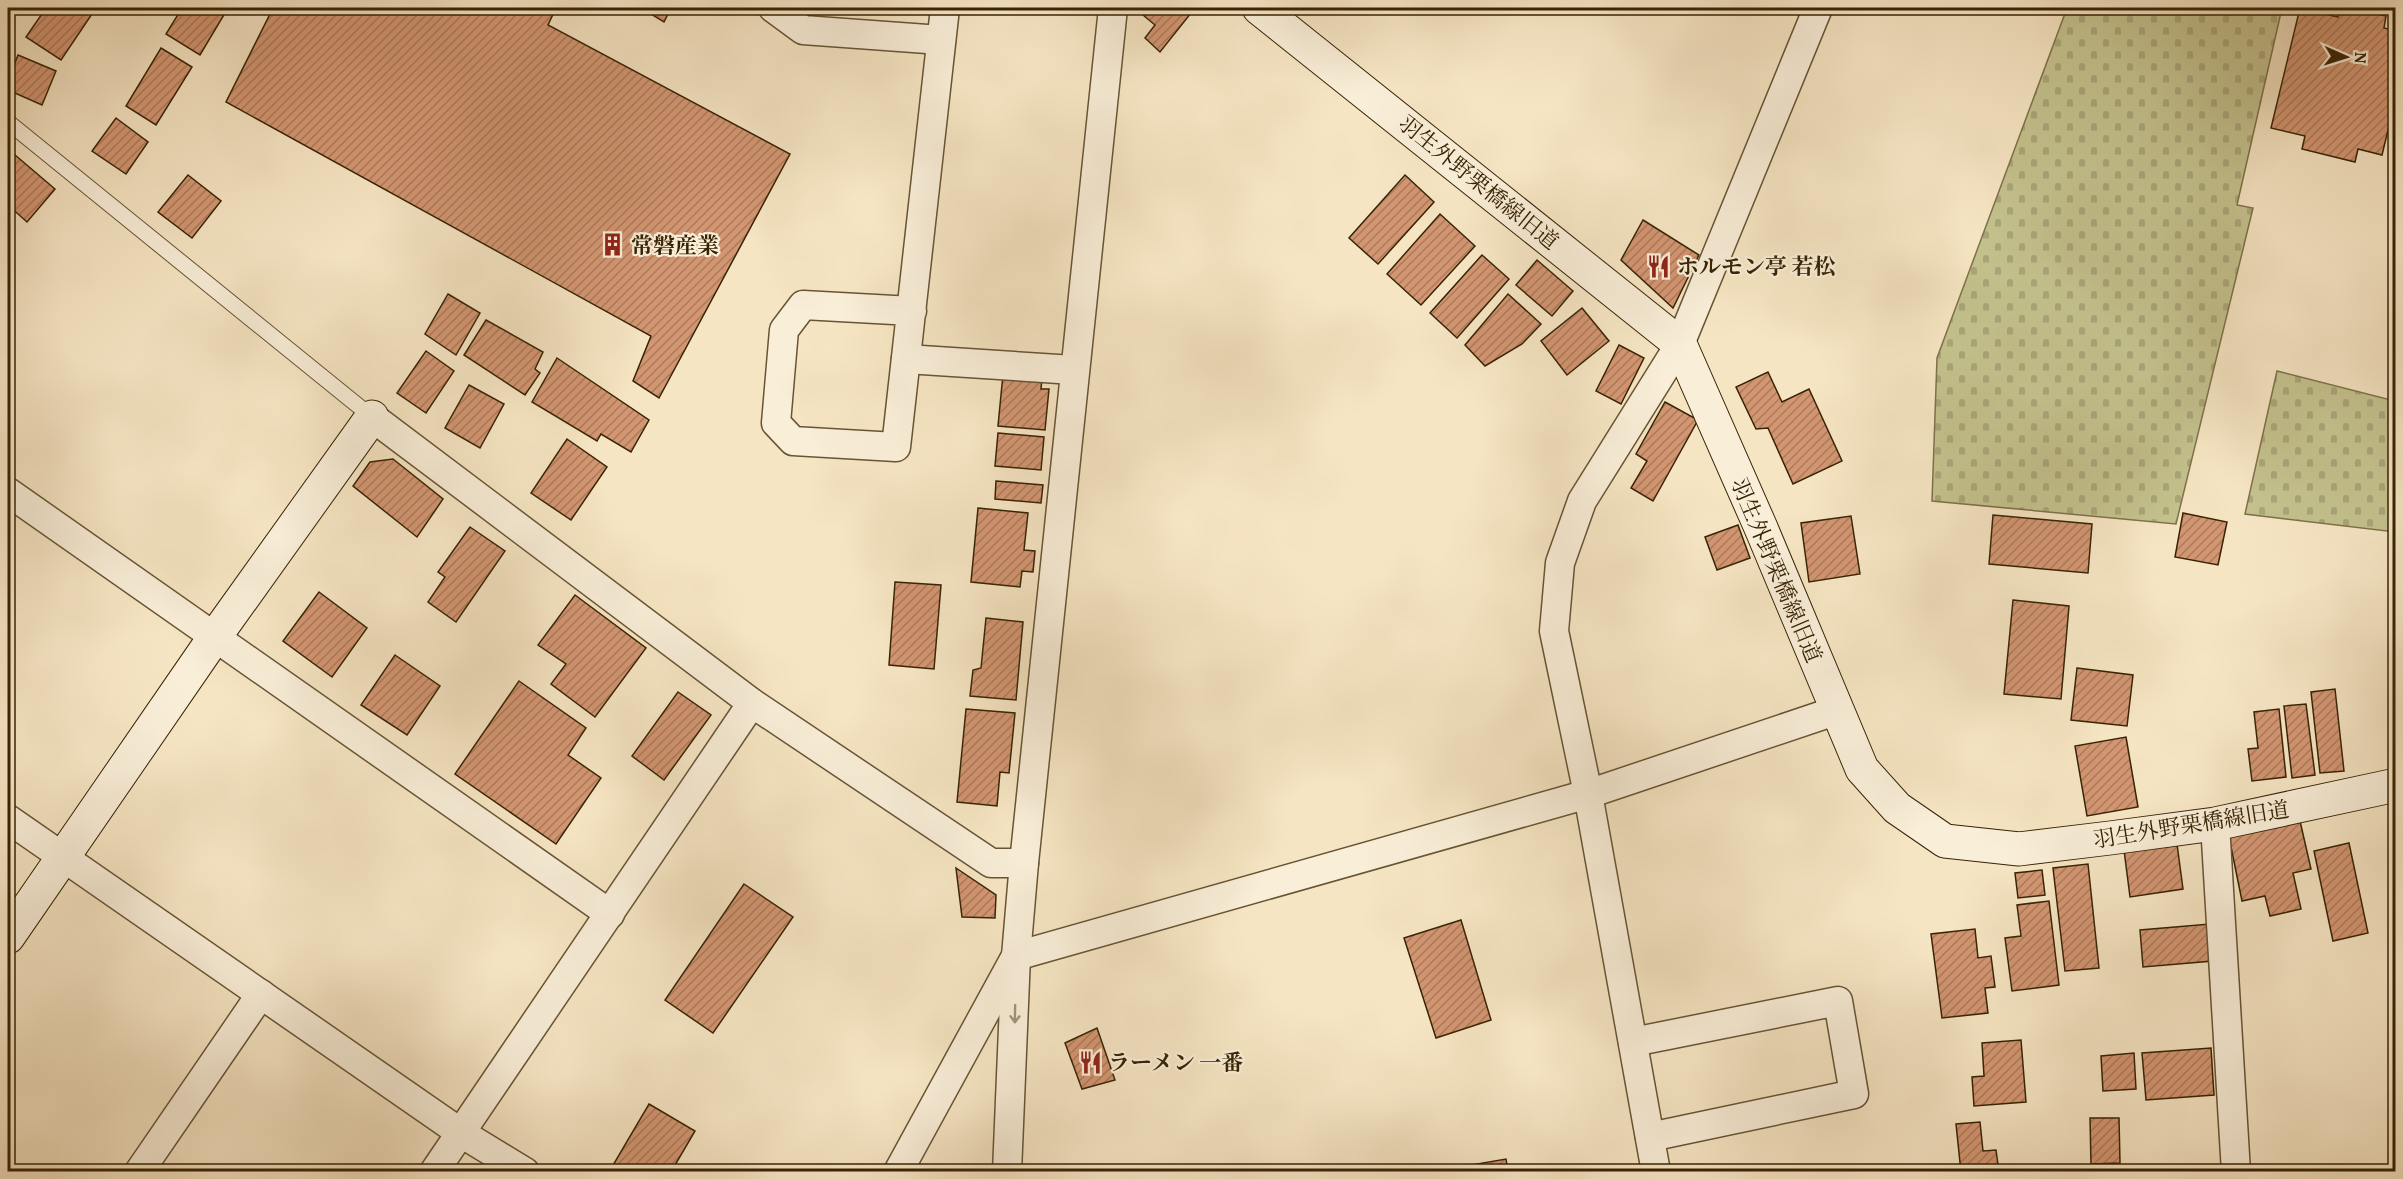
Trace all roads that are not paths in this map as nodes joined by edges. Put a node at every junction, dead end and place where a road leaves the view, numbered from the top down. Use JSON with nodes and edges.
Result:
{"nodes":[{"id":1,"x":773,"y":8,"type":"edge"},
{"id":2,"x":945,"y":8,"type":"edge"},
{"id":3,"x":1113,"y":8,"type":"edge"},
{"id":4,"x":1259,"y":8,"type":"edge"},
{"id":5,"x":1818,"y":8,"type":"edge"},
{"id":6,"x":941,"y":40,"type":"junction"},
{"id":7,"x":8,"y":122,"type":"edge"},
{"id":8,"x":912,"y":311,"type":"junction"},
{"id":9,"x":1680,"y":344,"type":"junction"},
{"id":10,"x":906,"y":359,"type":"junction"},
{"id":11,"x":1074,"y":370,"type":"junction"},
{"id":12,"x":372,"y":417,"type":"junction"},
{"id":13,"x":8,"y":492,"type":"edge"},
{"id":14,"x":214,"y":638,"type":"junction"},
{"id":15,"x":752,"y":703,"type":"junction"},
{"id":16,"x":1835,"y":711,"type":"junction"},
{"id":17,"x":2396,"y":785,"type":"edge"},
{"id":18,"x":1588,"y":794,"type":"junction"},
{"id":19,"x":8,"y":819,"type":"edge"},
{"id":20,"x":2215,"y":824,"type":"junction"},
{"id":21,"x":63,"y":858,"type":"junction"},
{"id":22,"x":1024,"y":864,"type":"junction"},
{"id":23,"x":610,"y":914,"type":"junction"},
{"id":24,"x":8,"y":938,"type":"edge"},
{"id":25,"x":1016,"y":956,"type":"junction"},
{"id":26,"x":261,"y":994,"type":"junction"},
{"id":27,"x":1633,"y":1042,"type":"junction"},
{"id":28,"x":461,"y":1133,"type":"junction"},
{"id":29,"x":1650,"y":1137,"type":"junction"},
{"id":30,"x":139,"y":1172,"type":"edge"},
{"id":31,"x":434,"y":1172,"type":"edge"},
{"id":32,"x":525,"y":1172,"type":"edge"},
{"id":33,"x":898,"y":1172,"type":"edge"},
{"id":34,"x":1008,"y":1172,"type":"edge"},
{"id":35,"x":1656,"y":1172,"type":"edge"},
{"id":36,"x":2236,"y":1172,"type":"edge"}],
"edges":[{"from":1,"to":6,"type":"street"},
{"from":2,"to":6,"type":"street"},
{"from":3,"to":11,"type":"street"},
{"from":4,"to":9,"type":"street","name":"羽生外野栗橋線旧道"},
{"from":5,"to":9,"type":"street"},
{"from":6,"to":8,"type":"street"},
{"from":7,"to":12,"type":"lane"},
{"from":8,"to":10,"type":"street"},
{"from":8,"to":10,"type":"street"},
{"from":9,"to":16,"type":"street","name":"羽生外野栗橋線旧道"},
{"from":9,"to":18,"type":"street"},
{"from":10,"to":11,"type":"street"},
{"from":11,"to":22,"type":"street"},
{"from":12,"to":14,"type":"street"},
{"from":12,"to":15,"type":"street"},
{"from":13,"to":14,"type":"street"},
{"from":14,"to":21,"type":"street"},
{"from":14,"to":23,"type":"street"},
{"from":15,"to":22,"type":"street"},
{"from":15,"to":23,"type":"street"},
{"from":16,"to":18,"type":"street"},
{"from":16,"to":20,"type":"street","name":"羽生外野栗橋線旧道"},
{"from":17,"to":20,"type":"street","name":"羽生外野栗橋線旧道"},
{"from":18,"to":25,"type":"street"},
{"from":18,"to":27,"type":"street"},
{"from":19,"to":21,"type":"street"},
{"from":20,"to":36,"type":"street"},
{"from":21,"to":24,"type":"street"},
{"from":21,"to":26,"type":"street"},
{"from":22,"to":25,"type":"street"},
{"from":23,"to":28,"type":"street"},
{"from":25,"to":33,"type":"street"},
{"from":25,"to":34,"type":"street","one_way":true},
{"from":26,"to":28,"type":"street"},
{"from":26,"to":30,"type":"street"},
{"from":27,"to":29,"type":"street"},
{"from":27,"to":29,"type":"street"},
{"from":28,"to":31,"type":"street"},
{"from":28,"to":32,"type":"street"},
{"from":29,"to":35,"type":"street"}]}
